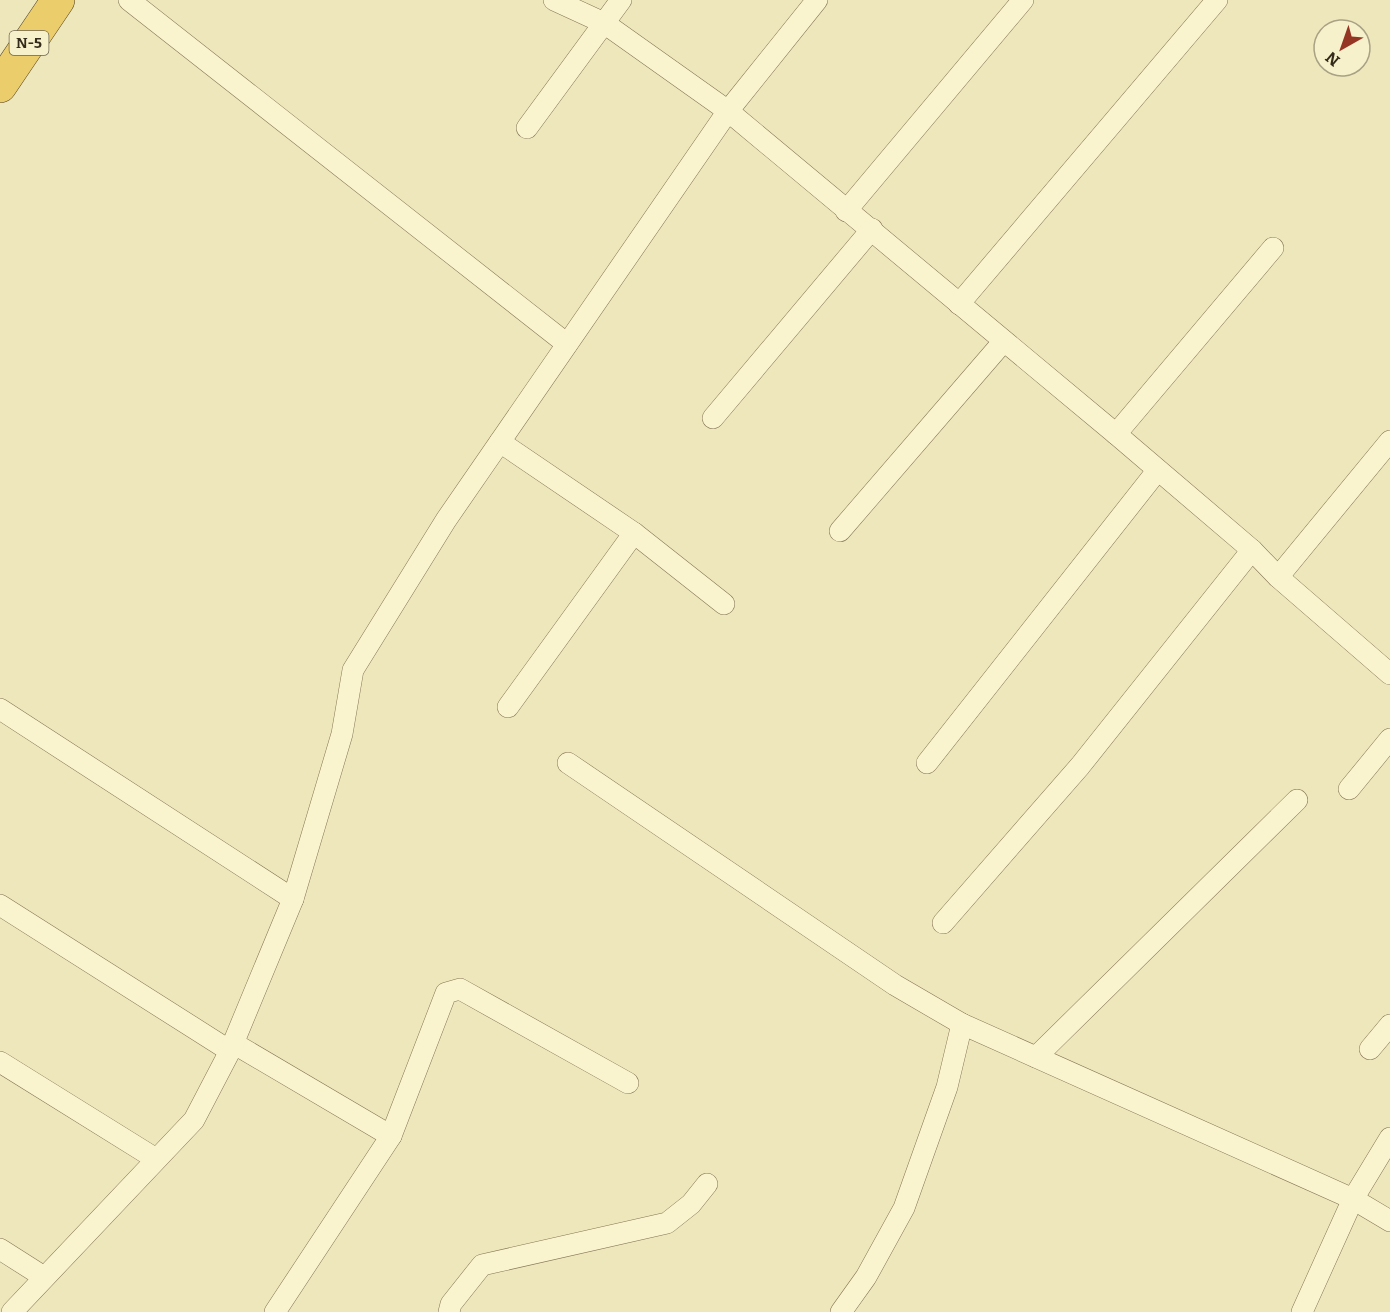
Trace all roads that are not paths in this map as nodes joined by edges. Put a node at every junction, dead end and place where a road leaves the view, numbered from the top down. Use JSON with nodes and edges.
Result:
{"nodes":[{"id":1,"x":58,"y":0,"type":"edge"},
{"id":2,"x":129,"y":0,"type":"edge"},
{"id":3,"x":554,"y":0,"type":"edge"},
{"id":4,"x":621,"y":0,"type":"edge"},
{"id":5,"x":817,"y":0,"type":"edge"},
{"id":6,"x":1023,"y":0,"type":"edge"},
{"id":7,"x":1217,"y":0,"type":"edge"},
{"id":8,"x":604,"y":23,"type":"junction"},
{"id":9,"x":0,"y":86,"type":"edge"},
{"id":10,"x":728,"y":111,"type":"junction"},
{"id":11,"x":527,"y":128,"type":"dead end"},
{"id":12,"x":846,"y":211,"type":"junction"},
{"id":13,"x":872,"y":229,"type":"junction"},
{"id":14,"x":1273,"y":248,"type":"dead end"},
{"id":15,"x":959,"y":304,"type":"junction"},
{"id":16,"x":1003,"y":342,"type":"junction"},
{"id":17,"x":567,"y":344,"type":"junction"},
{"id":18,"x":713,"y":418,"type":"dead end"},
{"id":19,"x":1116,"y":434,"type":"junction"},
{"id":20,"x":1390,"y":441,"type":"edge"},
{"id":21,"x":500,"y":442,"type":"junction"},
{"id":22,"x":1157,"y":471,"type":"junction"},
{"id":23,"x":840,"y":531,"type":"dead end"},
{"id":24,"x":634,"y":533,"type":"junction"},
{"id":25,"x":1252,"y":550,"type":"junction"},
{"id":26,"x":1278,"y":577,"type":"junction"},
{"id":27,"x":724,"y":604,"type":"dead end"},
{"id":28,"x":1390,"y":674,"type":"edge"},
{"id":29,"x":508,"y":707,"type":"dead end"},
{"id":30,"x":0,"y":709,"type":"edge"},
{"id":31,"x":1390,"y":739,"type":"edge"},
{"id":32,"x":568,"y":763,"type":"dead end"},
{"id":33,"x":927,"y":763,"type":"dead end"},
{"id":34,"x":1349,"y":789,"type":"dead end"},
{"id":35,"x":1297,"y":800,"type":"dead end"},
{"id":36,"x":293,"y":900,"type":"junction"},
{"id":37,"x":0,"y":904,"type":"edge"},
{"id":38,"x":943,"y":923,"type":"dead end"},
{"id":39,"x":962,"y":1024,"type":"junction"},
{"id":40,"x":1390,"y":1024,"type":"edge"},
{"id":41,"x":231,"y":1047,"type":"junction"},
{"id":42,"x":1370,"y":1049,"type":"dead end"},
{"id":43,"x":1036,"y":1057,"type":"junction"},
{"id":44,"x":0,"y":1062,"type":"edge"},
{"id":45,"x":628,"y":1083,"type":"dead end"},
{"id":46,"x":391,"y":1136,"type":"junction"},
{"id":47,"x":1390,"y":1138,"type":"edge"},
{"id":48,"x":156,"y":1159,"type":"junction"},
{"id":49,"x":707,"y":1184,"type":"dead end"},
{"id":50,"x":1353,"y":1199,"type":"junction"},
{"id":51,"x":1390,"y":1221,"type":"edge"},
{"id":52,"x":0,"y":1249,"type":"edge"},
{"id":53,"x":44,"y":1277,"type":"junction"},
{"id":54,"x":12,"y":1312,"type":"edge"},
{"id":55,"x":275,"y":1312,"type":"edge"},
{"id":56,"x":448,"y":1312,"type":"edge"},
{"id":57,"x":841,"y":1312,"type":"edge"},
{"id":58,"x":1302,"y":1312,"type":"edge"}],
"edges":[{"from":1,"to":9,"type":"highway","number":"N-5"},
{"from":2,"to":17,"type":"street"},
{"from":3,"to":8,"type":"street"},
{"from":4,"to":8,"type":"street"},
{"from":5,"to":10,"type":"street"},
{"from":6,"to":12,"type":"street"},
{"from":7,"to":15,"type":"street"},
{"from":8,"to":10,"type":"street"},
{"from":8,"to":11,"type":"street"},
{"from":10,"to":12,"type":"street"},
{"from":10,"to":17,"type":"street"},
{"from":12,"to":13,"type":"street"},
{"from":13,"to":15,"type":"street"},
{"from":13,"to":18,"type":"street"},
{"from":14,"to":19,"type":"street"},
{"from":15,"to":16,"type":"street"},
{"from":16,"to":19,"type":"street"},
{"from":16,"to":23,"type":"street"},
{"from":17,"to":21,"type":"street"},
{"from":19,"to":22,"type":"street"},
{"from":20,"to":26,"type":"street"},
{"from":21,"to":24,"type":"street"},
{"from":21,"to":36,"type":"street"},
{"from":22,"to":25,"type":"street"},
{"from":22,"to":33,"type":"street"},
{"from":24,"to":27,"type":"street"},
{"from":24,"to":29,"type":"street"},
{"from":25,"to":26,"type":"street"},
{"from":25,"to":38,"type":"street"},
{"from":26,"to":28,"type":"street"},
{"from":30,"to":36,"type":"street"},
{"from":31,"to":34,"type":"street"},
{"from":32,"to":39,"type":"street"},
{"from":35,"to":43,"type":"street"},
{"from":36,"to":41,"type":"street"},
{"from":37,"to":41,"type":"street"},
{"from":39,"to":43,"type":"street"},
{"from":39,"to":57,"type":"street"},
{"from":40,"to":42,"type":"street"},
{"from":41,"to":46,"type":"street"},
{"from":41,"to":48,"type":"street"},
{"from":43,"to":50,"type":"street"},
{"from":44,"to":48,"type":"street"},
{"from":45,"to":46,"type":"street"},
{"from":46,"to":55,"type":"street"},
{"from":47,"to":50,"type":"street"},
{"from":48,"to":53,"type":"street"},
{"from":49,"to":56,"type":"street"},
{"from":50,"to":51,"type":"street"},
{"from":50,"to":58,"type":"street"},
{"from":52,"to":53,"type":"street"},
{"from":53,"to":54,"type":"street"}]}
